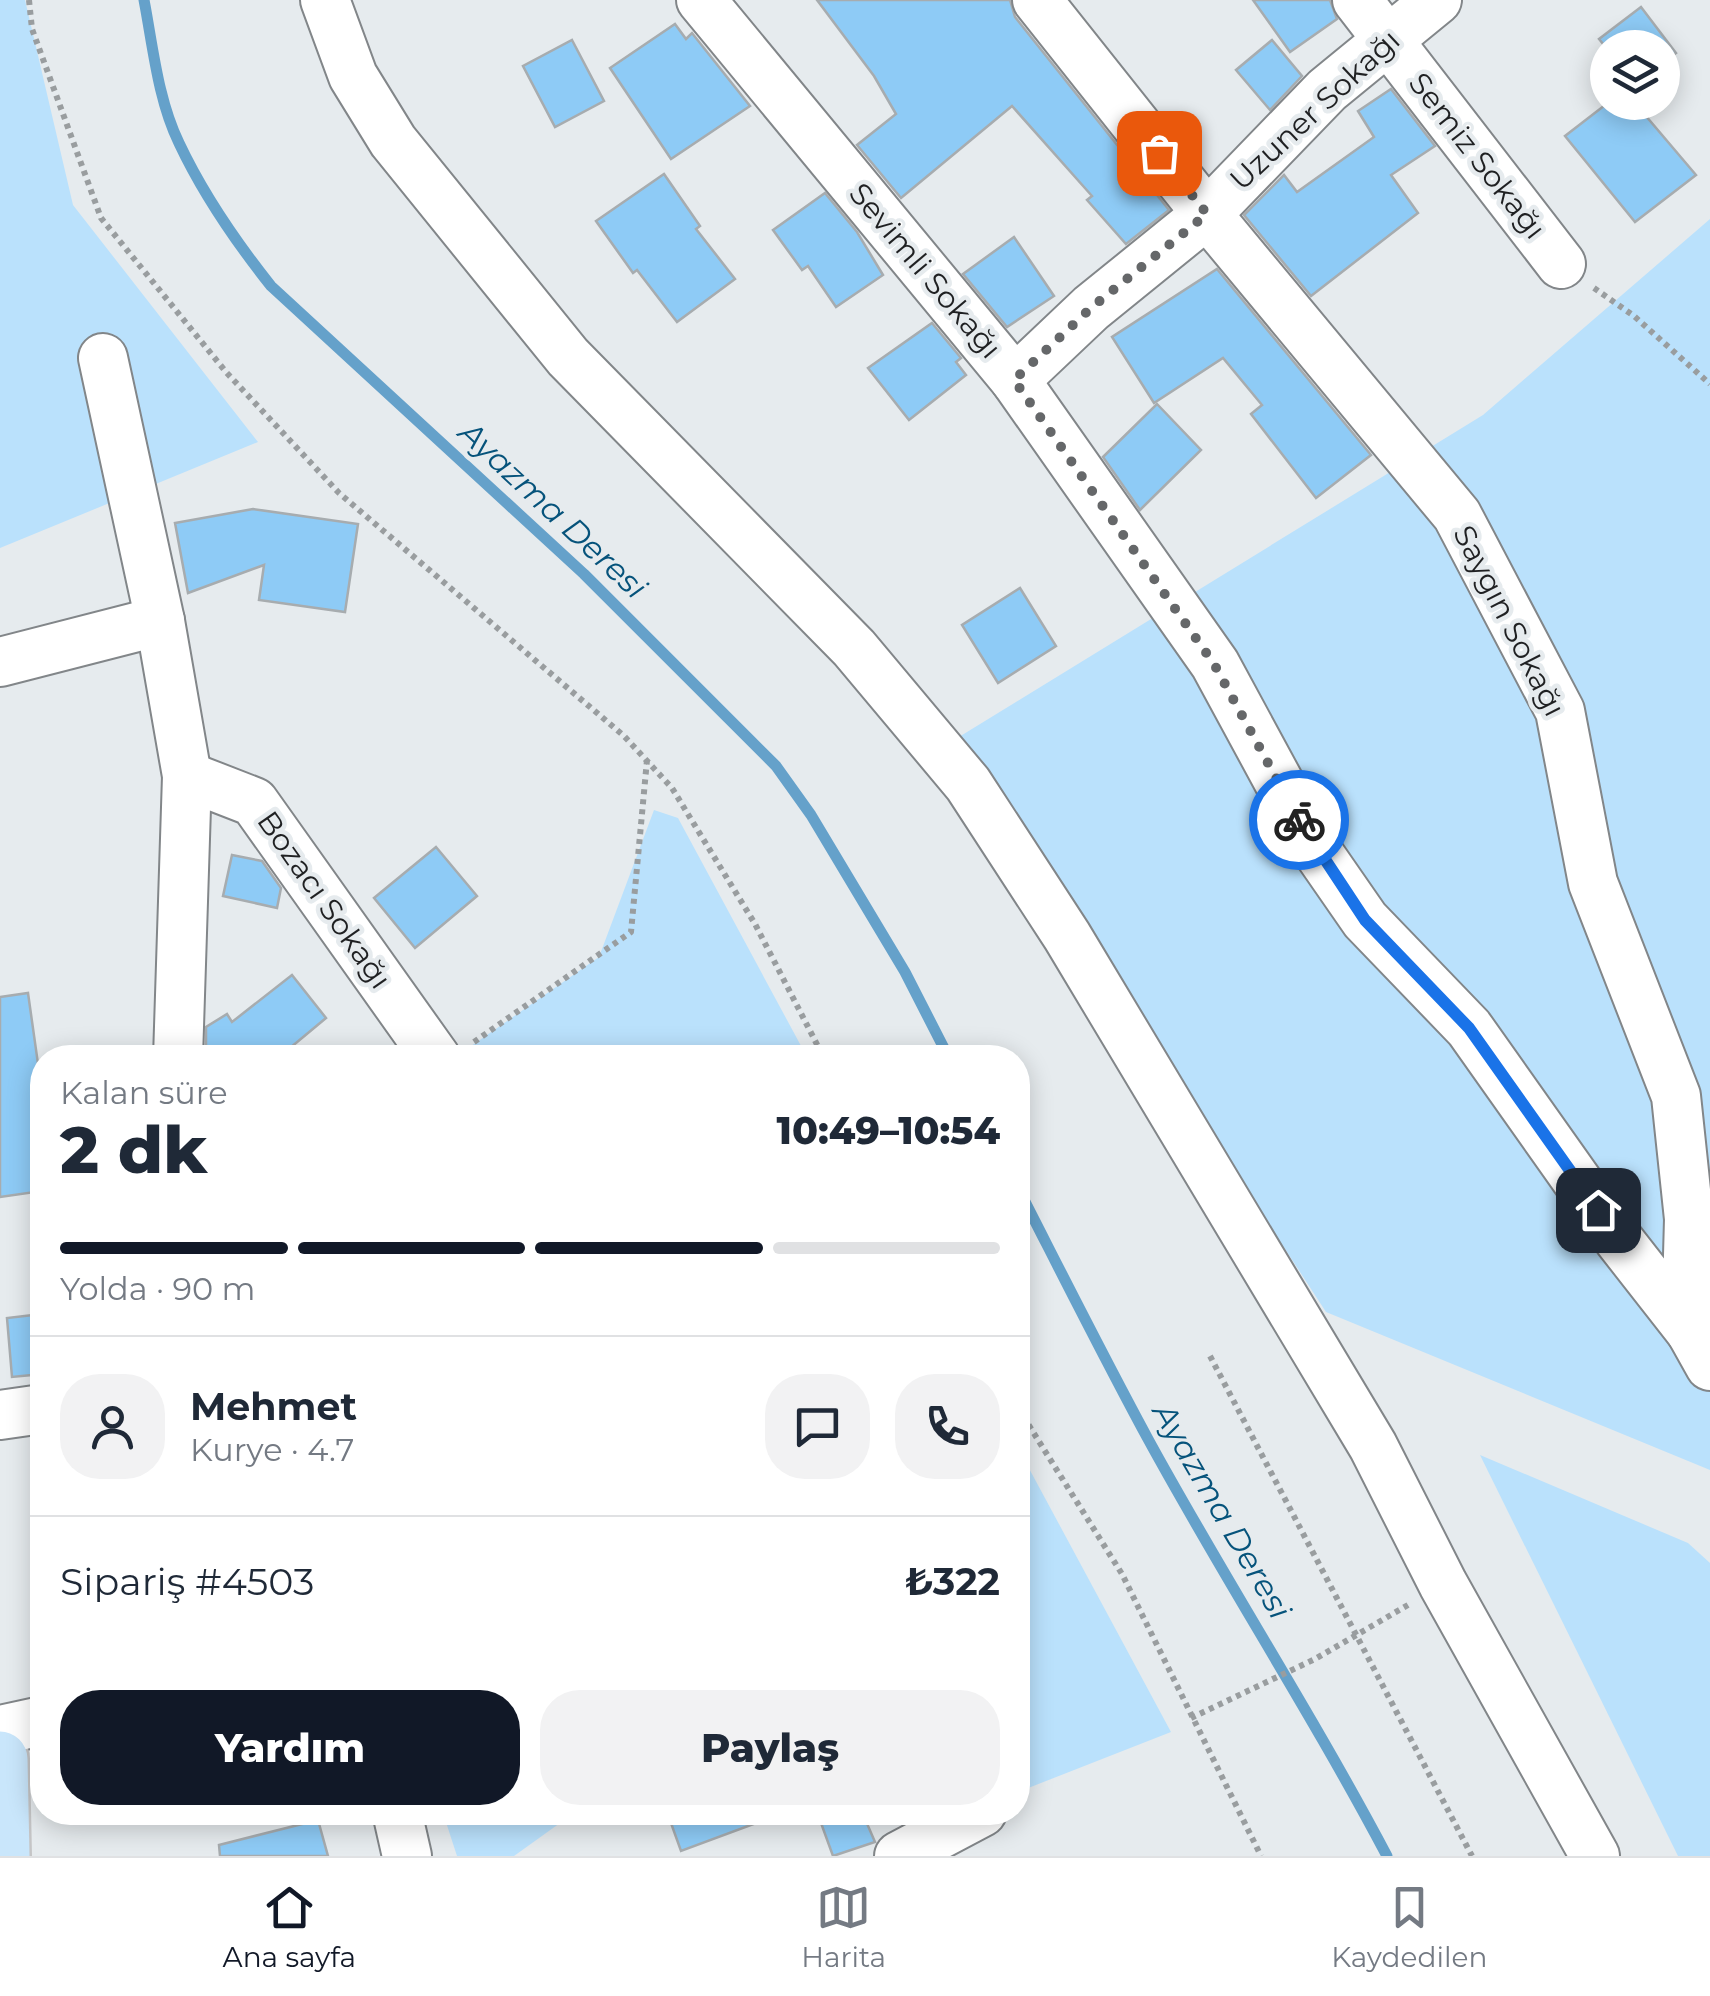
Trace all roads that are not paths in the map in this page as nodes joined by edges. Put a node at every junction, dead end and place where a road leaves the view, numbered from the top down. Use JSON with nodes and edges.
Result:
{"nodes":[{"id":1,"x":325,"y":0,"type":"edge"},
{"id":2,"x":701,"y":0,"type":"edge"},
{"id":3,"x":1037,"y":0,"type":"edge"},
{"id":4,"x":1357,"y":0,"type":"edge"},
{"id":5,"x":1437,"y":0,"type":"edge"},
{"id":6,"x":1388,"y":40,"type":"junction"},
{"id":7,"x":1207,"y":214,"type":"junction"},
{"id":8,"x":1561,"y":264,"type":"road end"},
{"id":9,"x":102,"y":358,"type":"dead end"},
{"id":10,"x":1014,"y":380,"type":"junction"},
{"id":11,"x":160,"y":621,"type":"junction"},
{"id":12,"x":0,"y":662,"type":"edge"},
{"id":13,"x":187,"y":776,"type":"junction"},
{"id":14,"x":178,"y":1045,"type":"edge"},
{"id":15,"x":446,"y":1045,"type":"edge"},
{"id":16,"x":1701,"y":1349,"type":"edge"},
{"id":17,"x":30,"y":1411,"type":"edge"},
{"id":18,"x":0,"y":1416,"type":"edge"},
{"id":19,"x":30,"y":1723,"type":"edge"},
{"id":20,"x":0,"y":1730,"type":"edge"},
{"id":21,"x":0,"y":1759,"type":"edge"},
{"id":22,"x":400,"y":1825,"type":"edge"},
{"id":23,"x":957,"y":1825,"type":"edge"},
{"id":24,"x":2,"y":1856,"type":"edge"},
{"id":25,"x":407,"y":1856,"type":"edge"},
{"id":26,"x":899,"y":1856,"type":"edge"},
{"id":27,"x":1595,"y":1856,"type":"edge"}],
"edges":[{"from":1,"to":27,"type":"street"},
{"from":2,"to":10,"type":"street","name":"Sevimli Sokağı"},
{"from":3,"to":7,"type":"street","name":"Saygın Sokağı"},
{"from":4,"to":6,"type":"street","name":"Semiz Sokağı"},
{"from":5,"to":6,"type":"street","name":"Uzuner Sokağı"},
{"from":6,"to":7,"type":"street","name":"Uzuner Sokağı"},
{"from":6,"to":8,"type":"street","name":"Semiz Sokağı"},
{"from":7,"to":10,"type":"street","name":"Uzuner Sokağı"},
{"from":7,"to":16,"type":"street","name":"Saygın Sokağı"},
{"from":9,"to":11,"type":"street"},
{"from":10,"to":16,"type":"street","name":"Sevimli Sokağı"},
{"from":11,"to":12,"type":"street"},
{"from":11,"to":13,"type":"street"},
{"from":13,"to":14,"type":"street"},
{"from":13,"to":15,"type":"street","name":"Bozacı Sokağı"},
{"from":17,"to":18,"type":"street"},
{"from":19,"to":20,"type":"street"},
{"from":21,"to":24,"type":"main road"},
{"from":22,"to":25,"type":"street"},
{"from":23,"to":26,"type":"street"}]}
